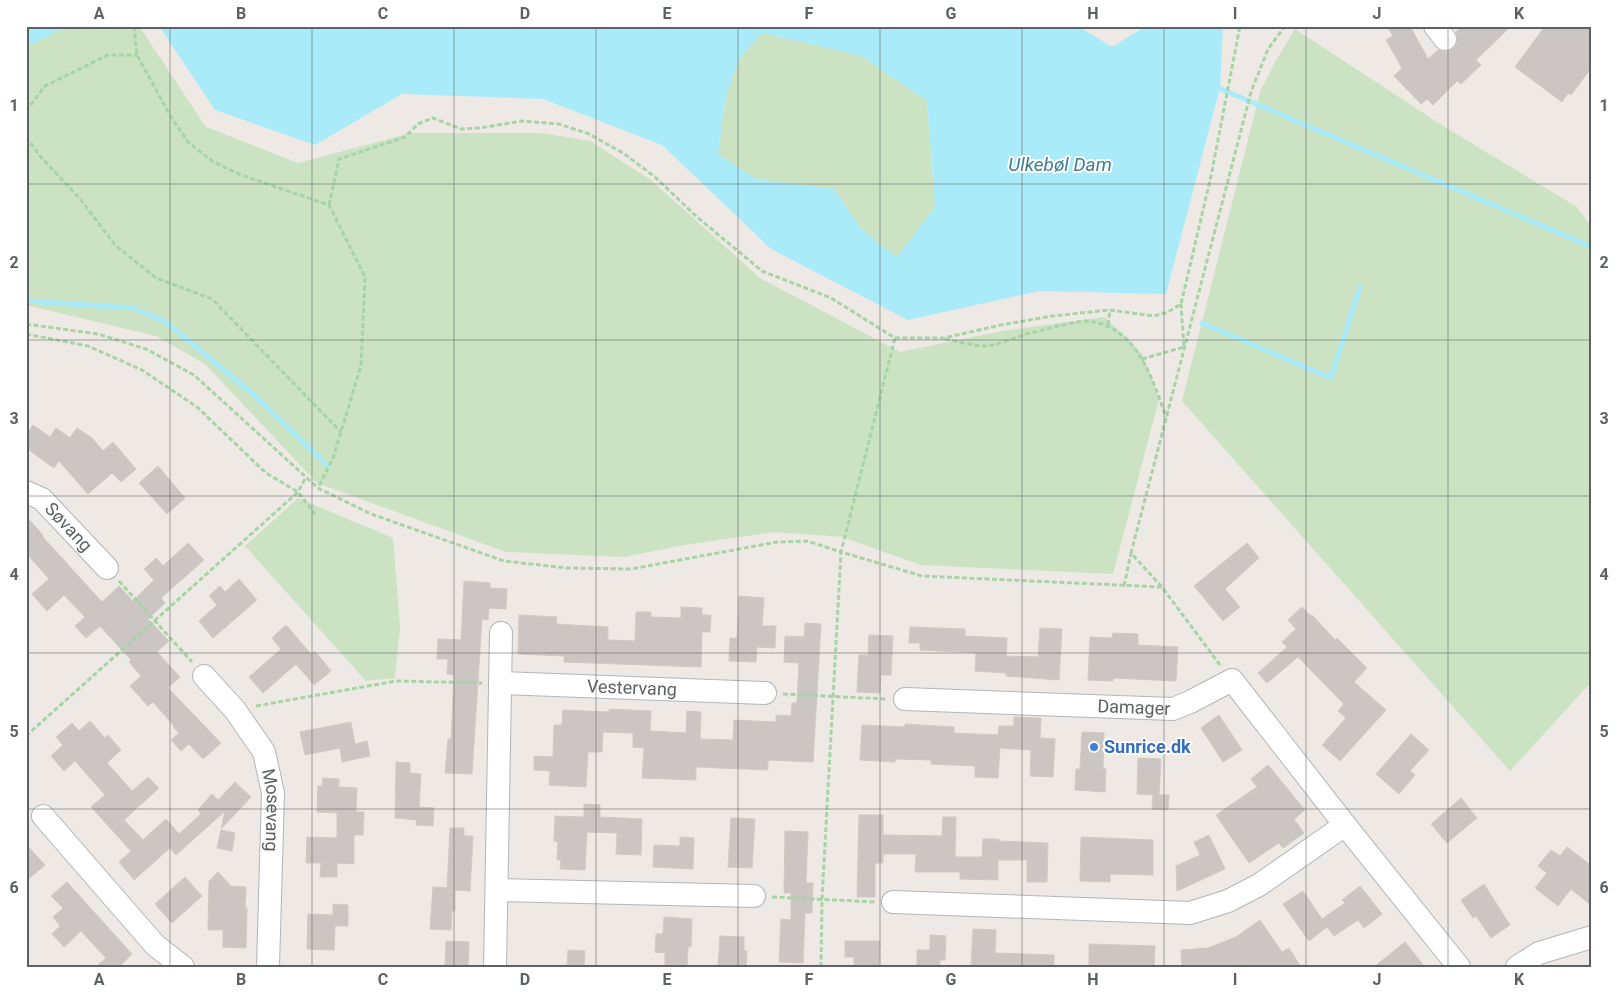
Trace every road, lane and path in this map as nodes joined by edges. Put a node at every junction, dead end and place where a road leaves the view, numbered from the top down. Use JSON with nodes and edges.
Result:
{"nodes":[{"id":1,"x":134,"y":26,"type":"edge"},
{"id":2,"x":1240,"y":26,"type":"edge"},
{"id":3,"x":1285,"y":26,"type":"edge"},
{"id":4,"x":137,"y":56,"type":"junction"},
{"id":5,"x":26,"y":111,"type":"edge"},
{"id":6,"x":26,"y":137,"type":"edge"},
{"id":7,"x":329,"y":205,"type":"junction"},
{"id":8,"x":1181,"y":304,"type":"junction"},
{"id":9,"x":1110,"y":310,"type":"junction"},
{"id":10,"x":26,"y":324,"type":"edge"},
{"id":11,"x":1108,"y":325,"type":"junction"},
{"id":12,"x":26,"y":334,"type":"edge"},
{"id":13,"x":894,"y":338,"type":"junction"},
{"id":14,"x":944,"y":338,"type":"junction"},
{"id":15,"x":1184,"y":347,"type":"junction"},
{"id":16,"x":1142,"y":359,"type":"junction"},
{"id":17,"x":1166,"y":418,"type":"junction"},
{"id":18,"x":341,"y":432,"type":"junction"},
{"id":19,"x":306,"y":477,"type":"junction"},
{"id":20,"x":318,"y":488,"type":"junction"},
{"id":21,"x":26,"y":492,"type":"edge"},
{"id":22,"x":298,"y":492,"type":"junction"},
{"id":23,"x":315,"y":514,"type":"dead end"},
{"id":24,"x":1131,"y":553,"type":"junction"},
{"id":25,"x":106,"y":568,"type":"joint"},
{"id":26,"x":1124,"y":586,"type":"dead end"},
{"id":27,"x":156,"y":621,"type":"junction"},
{"id":28,"x":501,"y":633,"type":"dead end"},
{"id":29,"x":204,"y":676,"type":"joint"},
{"id":30,"x":1232,"y":680,"type":"junction"},
{"id":31,"x":500,"y":683,"type":"junction"},
{"id":32,"x":765,"y":693,"type":"joint"},
{"id":33,"x":905,"y":700,"type":"joint"},
{"id":34,"x":235,"y":710,"type":"junction"},
{"id":35,"x":26,"y":736,"type":"edge"},
{"id":36,"x":43,"y":816,"type":"dead end"},
{"id":37,"x":1345,"y":825,"type":"junction"},
{"id":38,"x":497,"y":890,"type":"junction"},
{"id":39,"x":754,"y":896,"type":"joint"},
{"id":40,"x":893,"y":902,"type":"joint"},
{"id":41,"x":1592,"y":937,"type":"edge"},
{"id":42,"x":183,"y":967,"type":"edge"},
{"id":43,"x":268,"y":967,"type":"edge"},
{"id":44,"x":495,"y":967,"type":"edge"},
{"id":45,"x":1459,"y":967,"type":"edge"},
{"id":46,"x":1517,"y":967,"type":"edge"}],
"edges":[{"from":1,"to":4,"type":"path"},
{"from":2,"to":8,"type":"path"},
{"from":3,"to":15,"type":"path"},
{"from":4,"to":5,"type":"path"},
{"from":4,"to":7,"type":"path"},
{"from":6,"to":18,"type":"path"},
{"from":7,"to":13,"type":"path"},
{"from":7,"to":18,"type":"path"},
{"from":8,"to":9,"type":"path"},
{"from":8,"to":15,"type":"path"},
{"from":9,"to":11,"type":"path"},
{"from":9,"to":14,"type":"path"},
{"from":10,"to":19,"type":"path"},
{"from":11,"to":14,"type":"path"},
{"from":11,"to":16,"type":"path"},
{"from":12,"to":22,"type":"path"},
{"from":13,"to":14,"type":"path"},
{"from":13,"to":20,"type":"path"},
{"from":15,"to":16,"type":"path"},
{"from":15,"to":17,"type":"path"},
{"from":16,"to":17,"type":"path"},
{"from":17,"to":24,"type":"path"},
{"from":18,"to":20,"type":"path"},
{"from":19,"to":20,"type":"path"},
{"from":19,"to":22,"type":"path"},
{"from":21,"to":25,"type":"street","name":"Søvang"},
{"from":22,"to":23,"type":"path"},
{"from":22,"to":27,"type":"path"},
{"from":24,"to":26,"type":"path"},
{"from":24,"to":30,"type":"path"},
{"from":25,"to":27,"type":"path"},
{"from":27,"to":29,"type":"path"},
{"from":27,"to":35,"type":"path"},
{"from":28,"to":31,"type":"street"},
{"from":29,"to":34,"type":"street","name":"Mosevang"},
{"from":30,"to":33,"type":"street","name":"Damager"},
{"from":30,"to":37,"type":"street"},
{"from":31,"to":32,"type":"street","name":"Vestervang"},
{"from":31,"to":34,"type":"path"},
{"from":31,"to":38,"type":"street"},
{"from":32,"to":33,"type":"path"},
{"from":34,"to":43,"type":"street","name":"Mosevang"},
{"from":36,"to":42,"type":"street"},
{"from":37,"to":40,"type":"street"},
{"from":37,"to":45,"type":"street"},
{"from":38,"to":39,"type":"street"},
{"from":38,"to":44,"type":"street"},
{"from":39,"to":40,"type":"path"},
{"from":41,"to":46,"type":"street"}]}
